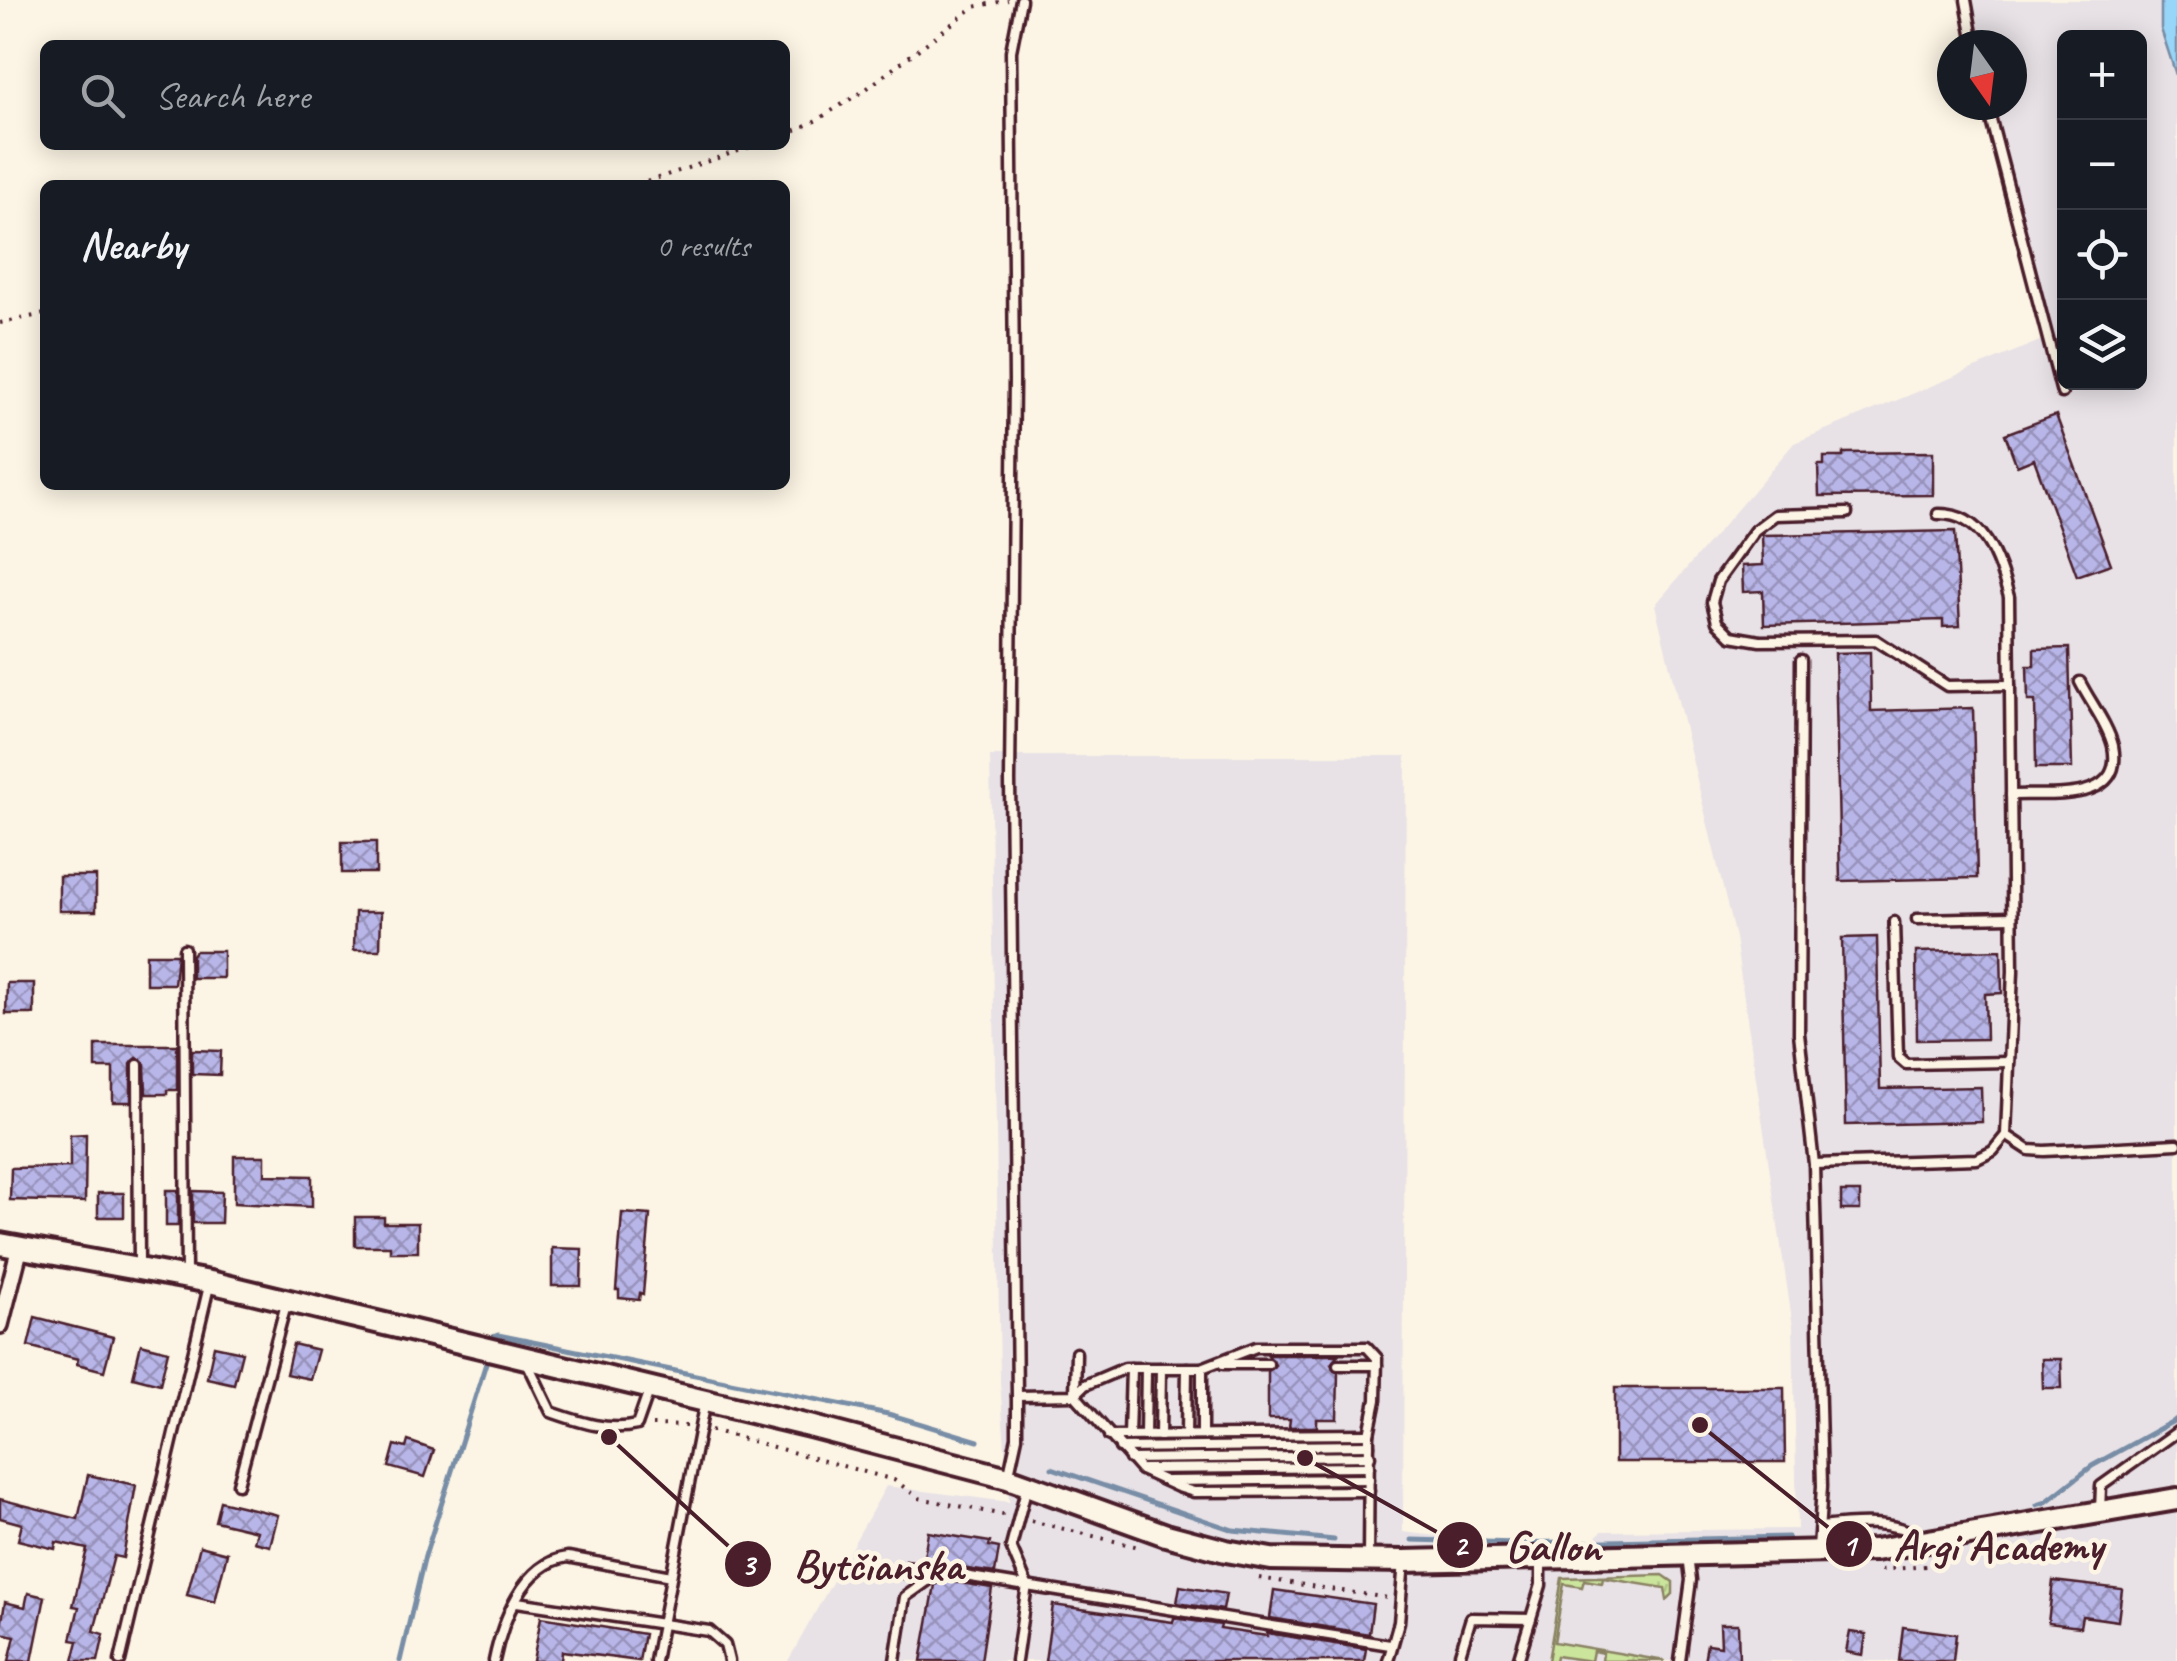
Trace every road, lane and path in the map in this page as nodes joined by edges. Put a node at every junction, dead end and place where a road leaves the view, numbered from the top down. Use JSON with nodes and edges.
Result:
{"nodes":[{"id":1,"x":1008,"y":0,"type":"edge"},
{"id":2,"x":1021,"y":0,"type":"edge"},
{"id":3,"x":1966,"y":0,"type":"edge"},
{"id":4,"x":1971,"y":30,"type":"edge"},
{"id":5,"x":1991,"y":120,"type":"edge"},
{"id":6,"x":790,"y":132,"type":"edge"},
{"id":7,"x":741,"y":150,"type":"edge"},
{"id":8,"x":652,"y":180,"type":"edge"},
{"id":9,"x":40,"y":315,"type":"edge"},
{"id":10,"x":0,"y":323,"type":"edge"},
{"id":11,"x":2062,"y":393,"type":"dead end"},
{"id":12,"x":1847,"y":513,"type":"dead end"},
{"id":13,"x":1938,"y":514,"type":"dead end"},
{"id":14,"x":1800,"y":660,"type":"dead end"},
{"id":15,"x":2080,"y":682,"type":"dead end"},
{"id":16,"x":2010,"y":685,"type":"junction"},
{"id":17,"x":2011,"y":795,"type":"junction"},
{"id":18,"x":2012,"y":917,"type":"junction"},
{"id":19,"x":1917,"y":918,"type":"dead end"},
{"id":20,"x":1894,"y":922,"type":"dead end"},
{"id":21,"x":184,"y":949,"type":"dead end"},
{"id":22,"x":2009,"y":1062,"type":"junction"},
{"id":23,"x":138,"y":1065,"type":"dead end"},
{"id":24,"x":2006,"y":1135,"type":"junction"},
{"id":25,"x":2177,"y":1144,"type":"edge"},
{"id":26,"x":1814,"y":1164,"type":"junction"},
{"id":27,"x":10,"y":1246,"type":"edge"},
{"id":28,"x":139,"y":1268,"type":"junction"},
{"id":29,"x":186,"y":1276,"type":"junction"},
{"id":30,"x":210,"y":1282,"type":"junction"},
{"id":31,"x":287,"y":1300,"type":"junction"},
{"id":32,"x":0,"y":1325,"type":"edge"},
{"id":33,"x":1076,"y":1353,"type":"dead end"},
{"id":34,"x":526,"y":1358,"type":"junction"},
{"id":35,"x":1377,"y":1361,"type":"junction"},
{"id":36,"x":1218,"y":1364,"type":"junction"},
{"id":37,"x":1268,"y":1364,"type":"dead end"},
{"id":38,"x":1338,"y":1365,"type":"dead end"},
{"id":39,"x":1131,"y":1368,"type":"junction"},
{"id":40,"x":1146,"y":1368,"type":"junction"},
{"id":41,"x":1160,"y":1368,"type":"junction"},
{"id":42,"x":1186,"y":1368,"type":"junction"},
{"id":43,"x":1202,"y":1368,"type":"junction"},
{"id":44,"x":650,"y":1387,"type":"junction"},
{"id":45,"x":1075,"y":1395,"type":"junction"},
{"id":46,"x":1017,"y":1396,"type":"junction"},
{"id":47,"x":705,"y":1401,"type":"junction"},
{"id":48,"x":637,"y":1425,"type":"junction"},
{"id":49,"x":700,"y":1427,"type":"junction"},
{"id":50,"x":2177,"y":1432,"type":"edge"},
{"id":51,"x":1369,"y":1434,"type":"junction"},
{"id":52,"x":1108,"y":1436,"type":"junction"},
{"id":53,"x":1129,"y":1436,"type":"junction"},
{"id":54,"x":1144,"y":1436,"type":"junction"},
{"id":55,"x":1160,"y":1436,"type":"junction"},
{"id":56,"x":1186,"y":1436,"type":"junction"},
{"id":57,"x":1202,"y":1436,"type":"junction"},
{"id":58,"x":1120,"y":1448,"type":"junction"},
{"id":59,"x":1370,"y":1451,"type":"junction"},
{"id":60,"x":1130,"y":1460,"type":"junction"},
{"id":61,"x":1369,"y":1467,"type":"junction"},
{"id":62,"x":1141,"y":1470,"type":"junction"},
{"id":63,"x":1369,"y":1478,"type":"junction"},
{"id":64,"x":1018,"y":1481,"type":"junction"},
{"id":65,"x":1166,"y":1481,"type":"junction"},
{"id":66,"x":238,"y":1484,"type":"dead end"},
{"id":67,"x":1369,"y":1490,"type":"junction"},
{"id":68,"x":2177,"y":1499,"type":"edge"},
{"id":69,"x":2100,"y":1510,"type":"junction"},
{"id":70,"x":1017,"y":1518,"type":"junction"},
{"id":71,"x":1820,"y":1527,"type":"junction"},
{"id":72,"x":1931,"y":1543,"type":"junction"},
{"id":73,"x":1817,"y":1553,"type":"junction"},
{"id":74,"x":1688,"y":1555,"type":"junction"},
{"id":75,"x":1541,"y":1559,"type":"junction"},
{"id":76,"x":1404,"y":1561,"type":"junction"},
{"id":77,"x":1368,"y":1562,"type":"junction"},
{"id":78,"x":1926,"y":1566,"type":"dead end"},
{"id":79,"x":1876,"y":1570,"type":"dead end"},
{"id":80,"x":671,"y":1576,"type":"junction"},
{"id":81,"x":1027,"y":1586,"type":"junction"},
{"id":82,"x":516,"y":1602,"type":"junction"},
{"id":83,"x":1531,"y":1620,"type":"junction"},
{"id":84,"x":662,"y":1622,"type":"junction"},
{"id":85,"x":1390,"y":1644,"type":"junction"},
{"id":86,"x":1460,"y":1654,"type":"dead end"},
{"id":87,"x":120,"y":1661,"type":"edge"},
{"id":88,"x":494,"y":1661,"type":"edge"},
{"id":89,"x":655,"y":1661,"type":"edge"},
{"id":90,"x":730,"y":1661,"type":"edge"},
{"id":91,"x":895,"y":1661,"type":"edge"},
{"id":92,"x":1016,"y":1661,"type":"edge"},
{"id":93,"x":1388,"y":1661,"type":"edge"},
{"id":94,"x":1518,"y":1661,"type":"edge"},
{"id":95,"x":1680,"y":1661,"type":"edge"}],
"edges":[{"from":1,"to":6,"type":"path"},
{"from":2,"to":46,"type":"lane"},
{"from":3,"to":4,"type":"lane"},
{"from":5,"to":11,"type":"lane"},
{"from":7,"to":8,"type":"path"},
{"from":9,"to":10,"type":"path"},
{"from":12,"to":16,"type":"lane"},
{"from":13,"to":16,"type":"lane"},
{"from":14,"to":26,"type":"lane"},
{"from":15,"to":17,"type":"lane"},
{"from":16,"to":17,"type":"lane"},
{"from":17,"to":18,"type":"lane"},
{"from":18,"to":19,"type":"lane"},
{"from":18,"to":22,"type":"lane"},
{"from":20,"to":22,"type":"lane"},
{"from":21,"to":29,"type":"lane"},
{"from":22,"to":24,"type":"lane"},
{"from":23,"to":28,"type":"lane"},
{"from":24,"to":25,"type":"lane"},
{"from":24,"to":26,"type":"lane"},
{"from":26,"to":71,"type":"lane"},
{"from":27,"to":28,"type":"main road"},
{"from":27,"to":32,"type":"street"},
{"from":28,"to":29,"type":"main road"},
{"from":29,"to":30,"type":"main road"},
{"from":30,"to":31,"type":"main road"},
{"from":30,"to":87,"type":"lane"},
{"from":31,"to":34,"type":"main road"},
{"from":31,"to":66,"type":"lane"},
{"from":33,"to":45,"type":"lane"},
{"from":34,"to":44,"type":"main road"},
{"from":34,"to":48,"type":"lane"},
{"from":35,"to":36,"type":"lane"},
{"from":35,"to":38,"type":"lane"},
{"from":35,"to":51,"type":"lane"},
{"from":36,"to":37,"type":"lane"},
{"from":36,"to":43,"type":"lane"},
{"from":39,"to":40,"type":"lane"},
{"from":39,"to":45,"type":"lane"},
{"from":39,"to":53,"type":"lane"},
{"from":40,"to":41,"type":"lane"},
{"from":40,"to":54,"type":"lane"},
{"from":41,"to":42,"type":"lane"},
{"from":41,"to":55,"type":"lane"},
{"from":42,"to":43,"type":"lane"},
{"from":42,"to":56,"type":"lane"},
{"from":43,"to":57,"type":"lane"},
{"from":44,"to":47,"type":"main road"},
{"from":44,"to":48,"type":"lane"},
{"from":45,"to":46,"type":"lane"},
{"from":45,"to":52,"type":"lane"},
{"from":46,"to":64,"type":"lane"},
{"from":47,"to":49,"type":"lane"},
{"from":47,"to":64,"type":"main road"},
{"from":48,"to":49,"type":"path"},
{"from":49,"to":70,"type":"path"},
{"from":49,"to":80,"type":"lane"},
{"from":50,"to":69,"type":"lane"},
{"from":51,"to":57,"type":"lane"},
{"from":51,"to":59,"type":"lane"},
{"from":52,"to":53,"type":"lane"},
{"from":52,"to":58,"type":"lane"},
{"from":53,"to":54,"type":"lane"},
{"from":54,"to":55,"type":"lane"},
{"from":55,"to":56,"type":"lane"},
{"from":56,"to":57,"type":"lane"},
{"from":58,"to":59,"type":"lane"},
{"from":58,"to":60,"type":"lane"},
{"from":59,"to":60,"type":"lane"},
{"from":59,"to":61,"type":"lane"},
{"from":60,"to":62,"type":"lane"},
{"from":61,"to":62,"type":"lane"},
{"from":61,"to":63,"type":"lane"},
{"from":62,"to":65,"type":"lane"},
{"from":63,"to":65,"type":"lane"},
{"from":63,"to":67,"type":"lane"},
{"from":64,"to":70,"type":"lane"},
{"from":64,"to":77,"type":"main road"},
{"from":65,"to":67,"type":"lane"},
{"from":67,"to":77,"type":"lane"},
{"from":68,"to":69,"type":"main road"},
{"from":69,"to":72,"type":"main road"},
{"from":70,"to":81,"type":"lane"},
{"from":71,"to":72,"type":"lane"},
{"from":71,"to":73,"type":"lane"},
{"from":72,"to":73,"type":"main road"},
{"from":73,"to":74,"type":"main road"},
{"from":74,"to":75,"type":"main road"},
{"from":74,"to":95,"type":"lane"},
{"from":75,"to":76,"type":"main road"},
{"from":75,"to":83,"type":"lane"},
{"from":76,"to":77,"type":"main road"},
{"from":76,"to":85,"type":"lane"},
{"from":78,"to":79,"type":"path"},
{"from":80,"to":82,"type":"lane"},
{"from":80,"to":84,"type":"lane"},
{"from":81,"to":85,"type":"lane"},
{"from":81,"to":91,"type":"lane"},
{"from":81,"to":92,"type":"lane"},
{"from":82,"to":84,"type":"lane"},
{"from":82,"to":88,"type":"lane"},
{"from":83,"to":86,"type":"lane"},
{"from":83,"to":94,"type":"lane"},
{"from":84,"to":89,"type":"lane"},
{"from":84,"to":90,"type":"lane"},
{"from":85,"to":93,"type":"lane"}]}
